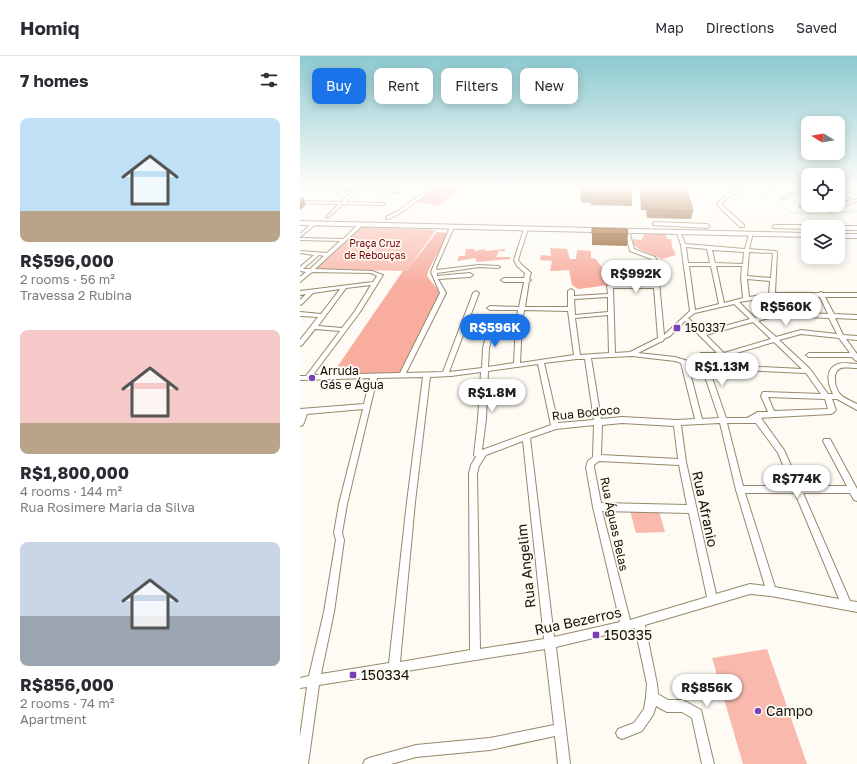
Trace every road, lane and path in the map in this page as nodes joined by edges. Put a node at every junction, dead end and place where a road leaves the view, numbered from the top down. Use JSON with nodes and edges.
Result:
{"nodes":[{"id":1,"x":418,"y":219,"type":"edge"},
{"id":2,"x":734,"y":219,"type":"edge"},
{"id":3,"x":447,"y":220,"type":"junction"},
{"id":4,"x":300,"y":223,"type":"edge"},
{"id":5,"x":314,"y":224,"type":"junction"},
{"id":6,"x":361,"y":225,"type":"junction"},
{"id":7,"x":684,"y":225,"type":"junction"},
{"id":8,"x":742,"y":226,"type":"junction"},
{"id":9,"x":443,"y":227,"type":"junction"},
{"id":10,"x":452,"y":227,"type":"junction"},
{"id":11,"x":801,"y":227,"type":"edge"},
{"id":12,"x":845,"y":228,"type":"edge"},
{"id":13,"x":857,"y":228,"type":"edge"},
{"id":14,"x":526,"y":229,"type":"junction"},
{"id":15,"x":628,"y":231,"type":"junction"},
{"id":16,"x":682,"y":233,"type":"junction"},
{"id":17,"x":751,"y":234,"type":"junction"},
{"id":18,"x":801,"y":235,"type":"edge"},
{"id":19,"x":300,"y":236,"type":"edge"},
{"id":20,"x":845,"y":236,"type":"edge"},
{"id":21,"x":857,"y":237,"type":"edge"},
{"id":22,"x":300,"y":239,"type":"edge"},
{"id":23,"x":344,"y":240,"type":"junction"},
{"id":24,"x":683,"y":245,"type":"junction"},
{"id":25,"x":709,"y":248,"type":"junction"},
{"id":26,"x":745,"y":250,"type":"junction"},
{"id":27,"x":301,"y":253,"type":"edge"},
{"id":28,"x":318,"y":254,"type":"junction"},
{"id":29,"x":328,"y":255,"type":"junction"},
{"id":30,"x":686,"y":264,"type":"junction"},
{"id":31,"x":713,"y":264,"type":"junction"},
{"id":32,"x":743,"y":264,"type":"junction"},
{"id":33,"x":498,"y":267,"type":"dead end"},
{"id":34,"x":300,"y":269,"type":"edge"},
{"id":35,"x":310,"y":271,"type":"junction"},
{"id":36,"x":434,"y":275,"type":"junction"},
{"id":37,"x":470,"y":275,"type":"dead end"},
{"id":38,"x":744,"y":277,"type":"junction"},
{"id":39,"x":300,"y":280,"type":"edge"},
{"id":40,"x":504,"y":280,"type":"dead end"},
{"id":41,"x":528,"y":280,"type":"junction"},
{"id":42,"x":773,"y":280,"type":"junction"},
{"id":43,"x":376,"y":283,"type":"junction"},
{"id":44,"x":657,"y":286,"type":"junction"},
{"id":45,"x":344,"y":288,"type":"junction"},
{"id":46,"x":572,"y":291,"type":"dead end"},
{"id":47,"x":311,"y":292,"type":"junction"},
{"id":48,"x":300,"y":293,"type":"edge"},
{"id":49,"x":476,"y":294,"type":"dead end"},
{"id":50,"x":821,"y":294,"type":"junction"},
{"id":51,"x":609,"y":295,"type":"junction"},
{"id":52,"x":772,"y":295,"type":"junction"},
{"id":53,"x":857,"y":295,"type":"edge"},
{"id":54,"x":571,"y":298,"type":"junction"},
{"id":55,"x":746,"y":299,"type":"junction"},
{"id":56,"x":735,"y":302,"type":"junction"},
{"id":57,"x":300,"y":303,"type":"edge"},
{"id":58,"x":722,"y":305,"type":"junction"},
{"id":59,"x":490,"y":308,"type":"dead end"},
{"id":60,"x":521,"y":308,"type":"junction"},
{"id":61,"x":571,"y":309,"type":"junction"},
{"id":62,"x":693,"y":312,"type":"junction"},
{"id":63,"x":610,"y":313,"type":"junction"},
{"id":64,"x":781,"y":313,"type":"dead end"},
{"id":65,"x":300,"y":314,"type":"edge"},
{"id":66,"x":807,"y":315,"type":"dead end"},
{"id":67,"x":323,"y":316,"type":"junction"},
{"id":68,"x":831,"y":316,"type":"junction"},
{"id":69,"x":572,"y":317,"type":"junction"},
{"id":70,"x":857,"y":317,"type":"edge"},
{"id":71,"x":685,"y":318,"type":"junction"},
{"id":72,"x":754,"y":320,"type":"junction"},
{"id":73,"x":492,"y":324,"type":"dead end"},
{"id":74,"x":314,"y":327,"type":"junction"},
{"id":75,"x":343,"y":330,"type":"junction"},
{"id":76,"x":702,"y":334,"type":"junction"},
{"id":77,"x":300,"y":335,"type":"edge"},
{"id":78,"x":307,"y":335,"type":"junction"},
{"id":79,"x":841,"y":336,"type":"junction"},
{"id":80,"x":857,"y":338,"type":"edge"},
{"id":81,"x":776,"y":339,"type":"junction"},
{"id":82,"x":660,"y":340,"type":"junction"},
{"id":83,"x":300,"y":344,"type":"edge"},
{"id":84,"x":631,"y":354,"type":"junction"},
{"id":85,"x":723,"y":354,"type":"junction"},
{"id":86,"x":612,"y":355,"type":"junction"},
{"id":87,"x":809,"y":355,"type":"dead end"},
{"id":88,"x":588,"y":356,"type":"junction"},
{"id":89,"x":577,"y":357,"type":"junction"},
{"id":90,"x":855,"y":357,"type":"edge"},
{"id":91,"x":541,"y":362,"type":"junction"},
{"id":92,"x":684,"y":362,"type":"junction"},
{"id":93,"x":704,"y":363,"type":"junction"},
{"id":94,"x":517,"y":365,"type":"junction"},
{"id":95,"x":857,"y":366,"type":"edge"},
{"id":96,"x":741,"y":368,"type":"dead end"},
{"id":97,"x":484,"y":370,"type":"junction"},
{"id":98,"x":808,"y":371,"type":"junction"},
{"id":99,"x":427,"y":374,"type":"junction"},
{"id":100,"x":446,"y":374,"type":"junction"},
{"id":101,"x":402,"y":375,"type":"junction"},
{"id":102,"x":374,"y":376,"type":"junction"},
{"id":103,"x":300,"y":378,"type":"edge"},
{"id":104,"x":308,"y":378,"type":"junction"},
{"id":105,"x":827,"y":397,"type":"junction"},
{"id":106,"x":838,"y":397,"type":"junction"},
{"id":107,"x":366,"y":406,"type":"junction"},
{"id":108,"x":857,"y":407,"type":"edge"},
{"id":109,"x":302,"y":412,"type":"edge"},
{"id":110,"x":772,"y":414,"type":"junction"},
{"id":111,"x":749,"y":419,"type":"junction"},
{"id":112,"x":699,"y":421,"type":"junction"},
{"id":113,"x":723,"y":421,"type":"junction"},
{"id":114,"x":598,"y":422,"type":"junction"},
{"id":115,"x":300,"y":423,"type":"edge"},
{"id":116,"x":677,"y":423,"type":"junction"},
{"id":117,"x":555,"y":426,"type":"junction"},
{"id":118,"x":526,"y":437,"type":"junction"},
{"id":119,"x":827,"y":441,"type":"dead end"},
{"id":120,"x":480,"y":454,"type":"junction"},
{"id":121,"x":597,"y":458,"type":"junction"},
{"id":122,"x":682,"y":462,"type":"junction"},
{"id":123,"x":797,"y":489,"type":"junction"},
{"id":124,"x":853,"y":489,"type":"junction"},
{"id":125,"x":740,"y":490,"type":"junction"},
{"id":126,"x":857,"y":497,"type":"edge"},
{"id":127,"x":597,"y":507,"type":"junction"},
{"id":128,"x":691,"y":509,"type":"junction"},
{"id":129,"x":772,"y":591,"type":"junction"},
{"id":130,"x":712,"y":600,"type":"junction"},
{"id":131,"x":852,"y":606,"type":"edge"},
{"id":132,"x":639,"y":622,"type":"junction"},
{"id":133,"x":626,"y":626,"type":"junction"},
{"id":134,"x":549,"y":643,"type":"junction"},
{"id":135,"x":475,"y":653,"type":"junction"},
{"id":136,"x":394,"y":667,"type":"junction"},
{"id":137,"x":314,"y":680,"type":"junction"},
{"id":138,"x":300,"y":683,"type":"edge"},
{"id":139,"x":652,"y":698,"type":"junction"},
{"id":140,"x":560,"y":729,"type":"junction"},
{"id":141,"x":622,"y":733,"type":"dead end"},
{"id":142,"x":302,"y":764,"type":"edge"},
{"id":143,"x":369,"y":764,"type":"edge"},
{"id":144,"x":564,"y":764,"type":"edge"},
{"id":145,"x":708,"y":764,"type":"edge"}],
"edges":[{"from":1,"to":3,"type":"highway"},
{"from":2,"to":8,"type":"street"},
{"from":3,"to":7,"type":"highway"},
{"from":3,"to":9,"type":"highway"},
{"from":4,"to":5,"type":"highway"},
{"from":5,"to":6,"type":"highway"},
{"from":5,"to":19,"type":"street"},
{"from":6,"to":9,"type":"highway"},
{"from":6,"to":23,"type":"street"},
{"from":7,"to":8,"type":"highway"},
{"from":7,"to":16,"type":"highway"},
{"from":8,"to":11,"type":"highway"},
{"from":9,"to":10,"type":"highway"},
{"from":10,"to":14,"type":"highway"},
{"from":10,"to":36,"type":"street"},
{"from":12,"to":13,"type":"highway"},
{"from":14,"to":15,"type":"highway"},
{"from":14,"to":41,"type":"street"},
{"from":15,"to":16,"type":"highway"},
{"from":15,"to":44,"type":"street"},
{"from":16,"to":17,"type":"highway"},
{"from":16,"to":24,"type":"street"},
{"from":17,"to":18,"type":"highway"},
{"from":17,"to":26,"type":"street"},
{"from":20,"to":21,"type":"highway"},
{"from":22,"to":23,"type":"street"},
{"from":23,"to":29,"type":"street"},
{"from":24,"to":25,"type":"street"},
{"from":24,"to":30,"type":"street"},
{"from":25,"to":26,"type":"street"},
{"from":25,"to":31,"type":"street"},
{"from":26,"to":32,"type":"street"},
{"from":26,"to":42,"type":"street"},
{"from":27,"to":28,"type":"street"},
{"from":28,"to":29,"type":"street"},
{"from":28,"to":34,"type":"street"},
{"from":29,"to":35,"type":"street"},
{"from":30,"to":31,"type":"street"},
{"from":30,"to":62,"type":"street"},
{"from":31,"to":32,"type":"street"},
{"from":31,"to":58,"type":"street"},
{"from":32,"to":38,"type":"street"},
{"from":33,"to":36,"type":"street"},
{"from":34,"to":35,"type":"street"},
{"from":35,"to":39,"type":"street"},
{"from":35,"to":43,"type":"street"},
{"from":36,"to":37,"type":"street"},
{"from":36,"to":101,"type":"street"},
{"from":38,"to":42,"type":"street"},
{"from":38,"to":55,"type":"street"},
{"from":40,"to":41,"type":"street"},
{"from":41,"to":60,"type":"street"},
{"from":42,"to":52,"type":"street"},
{"from":43,"to":45,"type":"street"},
{"from":43,"to":75,"type":"street"},
{"from":44,"to":51,"type":"street"},
{"from":44,"to":82,"type":"street"},
{"from":45,"to":47,"type":"street"},
{"from":45,"to":67,"type":"street"},
{"from":46,"to":54,"type":"street"},
{"from":47,"to":48,"type":"street"},
{"from":47,"to":57,"type":"street"},
{"from":49,"to":100,"type":"street"},
{"from":50,"to":52,"type":"street"},
{"from":50,"to":53,"type":"street"},
{"from":50,"to":68,"type":"street"},
{"from":51,"to":54,"type":"street"},
{"from":51,"to":63,"type":"street"},
{"from":52,"to":55,"type":"street"},
{"from":54,"to":61,"type":"street"},
{"from":55,"to":56,"type":"street"},
{"from":56,"to":58,"type":"street"},
{"from":56,"to":72,"type":"street"},
{"from":58,"to":62,"type":"street"},
{"from":59,"to":60,"type":"street"},
{"from":60,"to":61,"type":"street"},
{"from":60,"to":94,"type":"street"},
{"from":61,"to":69,"type":"street"},
{"from":62,"to":71,"type":"street"},
{"from":63,"to":69,"type":"street"},
{"from":63,"to":86,"type":"street"},
{"from":64,"to":72,"type":"street"},
{"from":65,"to":67,"type":"street"},
{"from":66,"to":68,"type":"street"},
{"from":67,"to":74,"type":"street"},
{"from":68,"to":70,"type":"street"},
{"from":68,"to":79,"type":"street"},
{"from":69,"to":89,"type":"street"},
{"from":71,"to":76,"type":"street"},
{"from":71,"to":82,"type":"street"},
{"from":72,"to":76,"type":"street"},
{"from":72,"to":81,"type":"street"},
{"from":73,"to":97,"type":"street"},
{"from":74,"to":75,"type":"street"},
{"from":74,"to":78,"type":"street"},
{"from":75,"to":104,"type":"street"},
{"from":76,"to":85,"type":"street"},
{"from":77,"to":78,"type":"street"},
{"from":78,"to":83,"type":"street"},
{"from":79,"to":80,"type":"street"},
{"from":79,"to":81,"type":"street"},
{"from":79,"to":90,"type":"street"},
{"from":81,"to":85,"type":"street"},
{"from":81,"to":98,"type":"street"},
{"from":82,"to":84,"type":"street"},
{"from":84,"to":86,"type":"street"},
{"from":84,"to":92,"type":"street"},
{"from":85,"to":93,"type":"street"},
{"from":86,"to":88,"type":"street"},
{"from":87,"to":90,"type":"street"},
{"from":88,"to":89,"type":"street"},
{"from":88,"to":114,"type":"street","name":"Rua Águas Belas"},
{"from":89,"to":91,"type":"street"},
{"from":91,"to":94,"type":"street"},
{"from":91,"to":117,"type":"street"},
{"from":92,"to":93,"type":"street"},
{"from":92,"to":112,"type":"street"},
{"from":93,"to":113,"type":"street"},
{"from":94,"to":97,"type":"street"},
{"from":95,"to":106,"type":"street"},
{"from":96,"to":98,"type":"street"},
{"from":97,"to":100,"type":"street"},
{"from":97,"to":120,"type":"street"},
{"from":98,"to":105,"type":"street"},
{"from":99,"to":100,"type":"street"},
{"from":99,"to":101,"type":"street"},
{"from":99,"to":136,"type":"street"},
{"from":101,"to":102,"type":"street"},
{"from":102,"to":104,"type":"street"},
{"from":102,"to":107,"type":"street"},
{"from":103,"to":104,"type":"street"},
{"from":105,"to":106,"type":"street"},
{"from":105,"to":110,"type":"street","name":"Rua Bodoco"},
{"from":105,"to":110,"type":"street"},
{"from":106,"to":108,"type":"street"},
{"from":107,"to":109,"type":"street"},
{"from":107,"to":137,"type":"street"},
{"from":109,"to":115,"type":"street"},
{"from":110,"to":111,"type":"street","name":"Rua Bodoco"},
{"from":111,"to":113,"type":"street","name":"Rua Bodoco"},
{"from":111,"to":123,"type":"street"},
{"from":112,"to":113,"type":"street","name":"Rua Bodoco"},
{"from":112,"to":116,"type":"street","name":"Rua Bodoco"},
{"from":113,"to":125,"type":"street"},
{"from":114,"to":116,"type":"street","name":"Rua Bodoco"},
{"from":114,"to":117,"type":"street","name":"Rua Bodoco"},
{"from":114,"to":121,"type":"street","name":"Rua Águas Belas"},
{"from":116,"to":122,"type":"street","name":"Rua Afranio"},
{"from":117,"to":118,"type":"street","name":"Rua Bodoco"},
{"from":118,"to":120,"type":"street","name":"Rua Bodoco"},
{"from":118,"to":134,"type":"street","name":"Rua Angelim"},
{"from":119,"to":124,"type":"street"},
{"from":120,"to":135,"type":"street"},
{"from":121,"to":122,"type":"street"},
{"from":121,"to":127,"type":"street","name":"Rua Águas Belas"},
{"from":122,"to":128,"type":"street","name":"Rua Afranio"},
{"from":123,"to":124,"type":"street"},
{"from":123,"to":125,"type":"street"},
{"from":123,"to":131,"type":"street"},
{"from":124,"to":126,"type":"street"},
{"from":125,"to":129,"type":"street"},
{"from":127,"to":128,"type":"street"},
{"from":127,"to":133,"type":"street","name":"Rua Águas Belas"},
{"from":128,"to":130,"type":"street","name":"Rua Afranio"},
{"from":129,"to":130,"type":"street","name":"Rua Bezerros"},
{"from":129,"to":131,"type":"street","name":"Rua Bezerros"},
{"from":130,"to":132,"type":"street","name":"Rua Bezerros"},
{"from":132,"to":133,"type":"street","name":"Rua Bezerros"},
{"from":132,"to":139,"type":"street"},
{"from":133,"to":134,"type":"street","name":"Rua Bezerros"},
{"from":134,"to":135,"type":"street","name":"Rua Bezerros"},
{"from":134,"to":140,"type":"street","name":"Rua Angelim"},
{"from":135,"to":136,"type":"street","name":"Rua Bezerros"},
{"from":136,"to":137,"type":"street","name":"Rua Bezerros"},
{"from":137,"to":138,"type":"street","name":"Rua Bezerros"},
{"from":137,"to":142,"type":"street"},
{"from":139,"to":141,"type":"street"},
{"from":139,"to":145,"type":"street"},
{"from":140,"to":143,"type":"street"},
{"from":140,"to":144,"type":"street","name":"Rua Angelim"}]}
